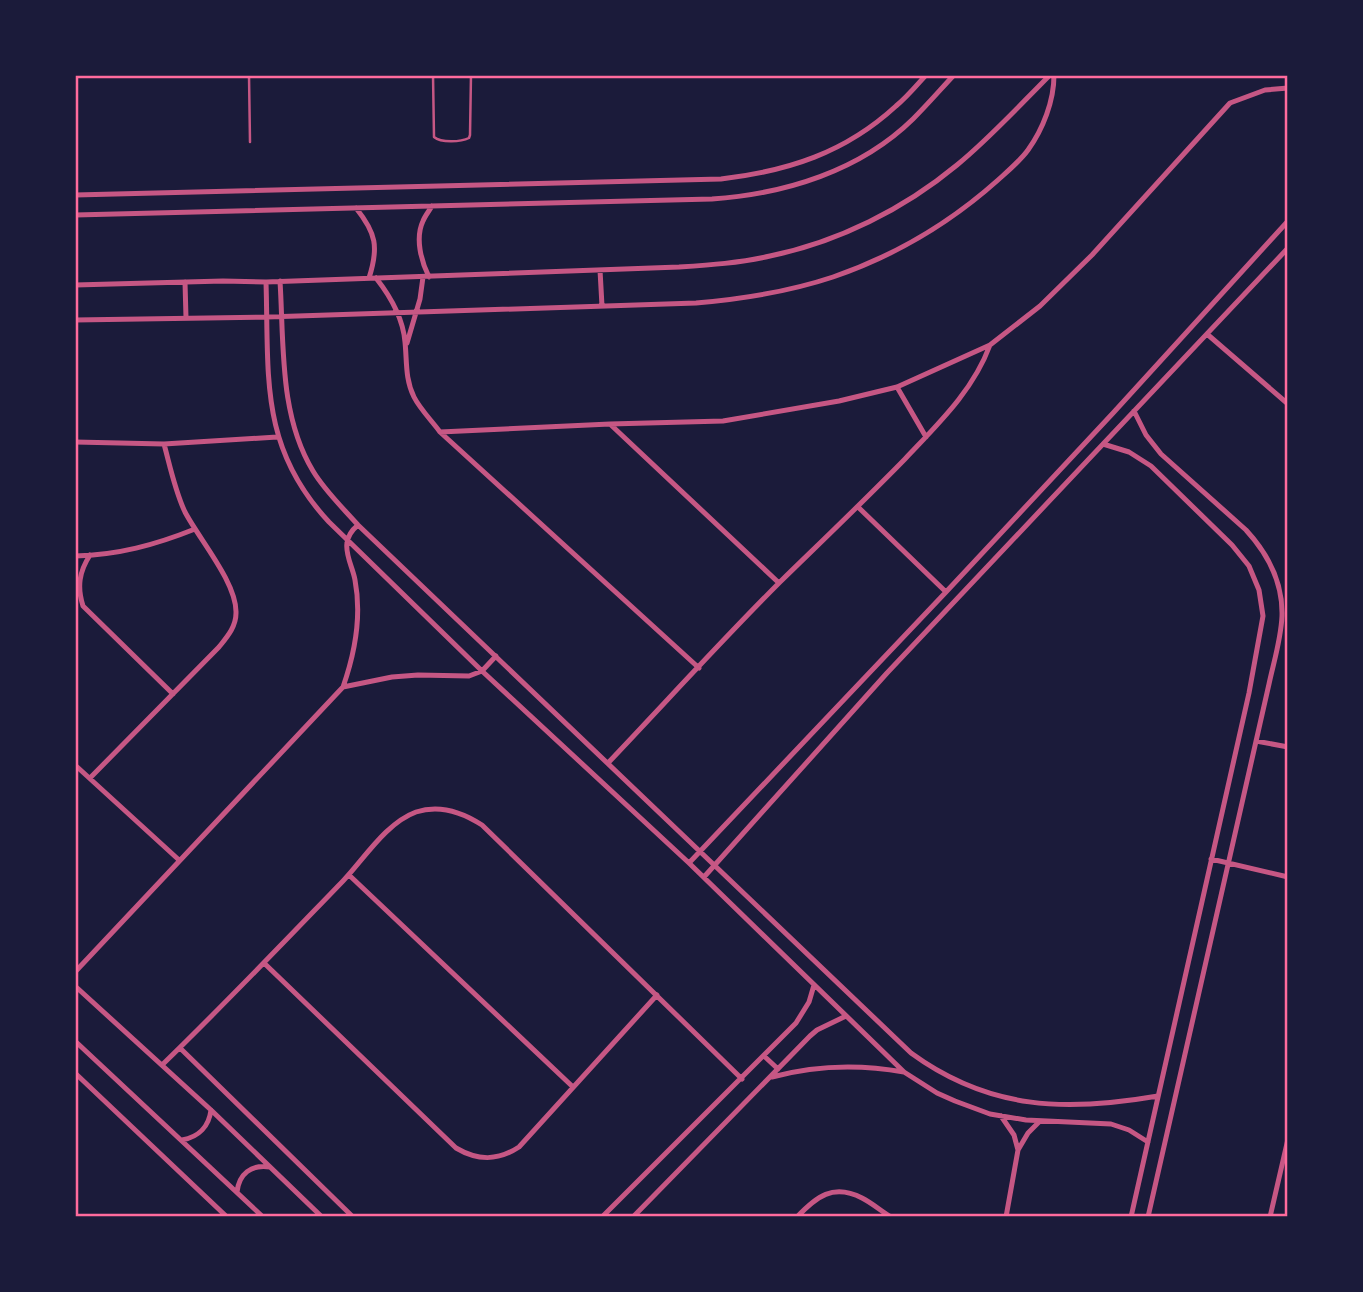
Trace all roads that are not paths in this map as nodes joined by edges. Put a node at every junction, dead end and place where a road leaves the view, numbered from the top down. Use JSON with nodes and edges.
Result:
{"nodes":[{"id":1,"x":249,"y":75,"type":"edge"},
{"id":2,"x":433,"y":75,"type":"edge"},
{"id":3,"x":471,"y":75,"type":"edge"},
{"id":4,"x":926,"y":75,"type":"edge"},
{"id":5,"x":954,"y":75,"type":"edge"},
{"id":6,"x":1052,"y":75,"type":"edge"},
{"id":7,"x":1288,"y":88,"type":"edge"},
{"id":8,"x":250,"y":142,"type":"dead end"},
{"id":9,"x":75,"y":195,"type":"edge"},
{"id":10,"x":432,"y":206,"type":"junction"},
{"id":11,"x":356,"y":208,"type":"junction"},
{"id":12,"x":75,"y":215,"type":"edge"},
{"id":13,"x":1288,"y":221,"type":"edge"},
{"id":14,"x":1288,"y":247,"type":"edge"},
{"id":15,"x":600,"y":270,"type":"junction"},
{"id":16,"x":426,"y":277,"type":"junction"},
{"id":17,"x":372,"y":278,"type":"junction"},
{"id":18,"x":280,"y":281,"type":"junction"},
{"id":19,"x":185,"y":282,"type":"junction"},
{"id":20,"x":266,"y":282,"type":"junction"},
{"id":21,"x":75,"y":285,"type":"edge"},
{"id":22,"x":601,"y":306,"type":"junction"},
{"id":23,"x":416,"y":311,"type":"junction"},
{"id":24,"x":397,"y":312,"type":"junction"},
{"id":25,"x":282,"y":316,"type":"junction"},
{"id":26,"x":267,"y":317,"type":"junction"},
{"id":27,"x":187,"y":318,"type":"junction"},
{"id":28,"x":75,"y":320,"type":"edge"},
{"id":29,"x":1206,"y":334,"type":"junction"},
{"id":30,"x":990,"y":345,"type":"junction"},
{"id":31,"x":406,"y":346,"type":"junction"},
{"id":32,"x":897,"y":387,"type":"junction"},
{"id":33,"x":1288,"y":404,"type":"edge"},
{"id":34,"x":1134,"y":411,"type":"junction"},
{"id":35,"x":610,"y":424,"type":"junction"},
{"id":36,"x":440,"y":432,"type":"junction"},
{"id":37,"x":277,"y":437,"type":"junction"},
{"id":38,"x":926,"y":437,"type":"junction"},
{"id":39,"x":75,"y":442,"type":"edge"},
{"id":40,"x":164,"y":444,"type":"junction"},
{"id":41,"x":1103,"y":444,"type":"junction"},
{"id":42,"x":1170,"y":463,"type":"junction"},
{"id":43,"x":1159,"y":474,"type":"junction"},
{"id":44,"x":858,"y":507,"type":"junction"},
{"id":45,"x":358,"y":525,"type":"junction"},
{"id":46,"x":195,"y":529,"type":"junction"},
{"id":47,"x":348,"y":539,"type":"junction"},
{"id":48,"x":90,"y":555,"type":"junction"},
{"id":49,"x":75,"y":556,"type":"edge"},
{"id":50,"x":779,"y":583,"type":"junction"},
{"id":51,"x":946,"y":593,"type":"junction"},
{"id":52,"x":75,"y":605,"type":"edge"},
{"id":53,"x":83,"y":606,"type":"junction"},
{"id":54,"x":496,"y":656,"type":"junction"},
{"id":55,"x":699,"y":668,"type":"junction"},
{"id":56,"x":482,"y":671,"type":"junction"},
{"id":57,"x":343,"y":687,"type":"junction"},
{"id":58,"x":173,"y":694,"type":"junction"},
{"id":59,"x":1256,"y":741,"type":"junction"},
{"id":60,"x":1288,"y":747,"type":"edge"},
{"id":61,"x":608,"y":763,"type":"junction"},
{"id":62,"x":75,"y":765,"type":"edge"},
{"id":63,"x":90,"y":778,"type":"junction"},
{"id":64,"x":701,"y":852,"type":"junction"},
{"id":65,"x":1211,"y":859,"type":"junction"},
{"id":66,"x":179,"y":860,"type":"junction"},
{"id":67,"x":689,"y":863,"type":"junction"},
{"id":68,"x":1229,"y":863,"type":"junction"},
{"id":69,"x":715,"y":865,"type":"junction"},
{"id":70,"x":349,"y":875,"type":"junction"},
{"id":71,"x":704,"y":877,"type":"junction"},
{"id":72,"x":1288,"y":877,"type":"edge"},
{"id":73,"x":264,"y":963,"type":"junction"},
{"id":74,"x":75,"y":972,"type":"edge"},
{"id":75,"x":814,"y":985,"type":"junction"},
{"id":76,"x":75,"y":986,"type":"edge"},
{"id":77,"x":657,"y":995,"type":"junction"},
{"id":78,"x":846,"y":1016,"type":"junction"},
{"id":79,"x":75,"y":1041,"type":"edge"},
{"id":80,"x":180,"y":1048,"type":"junction"},
{"id":81,"x":764,"y":1056,"type":"junction"},
{"id":82,"x":162,"y":1065,"type":"junction"},
{"id":83,"x":778,"y":1069,"type":"junction"},
{"id":84,"x":904,"y":1072,"type":"junction"},
{"id":85,"x":75,"y":1073,"type":"edge"},
{"id":86,"x":769,"y":1078,"type":"junction"},
{"id":87,"x":742,"y":1079,"type":"junction"},
{"id":88,"x":573,"y":1087,"type":"junction"},
{"id":89,"x":1158,"y":1096,"type":"junction"},
{"id":90,"x":211,"y":1110,"type":"junction"},
{"id":91,"x":1001,"y":1116,"type":"junction"},
{"id":92,"x":1040,"y":1121,"type":"junction"},
{"id":93,"x":1288,"y":1139,"type":"edge"},
{"id":94,"x":182,"y":1140,"type":"junction"},
{"id":95,"x":1148,"y":1142,"type":"junction"},
{"id":96,"x":1018,"y":1150,"type":"junction"},
{"id":97,"x":270,"y":1167,"type":"junction"},
{"id":98,"x":1138,"y":1184,"type":"junction"},
{"id":99,"x":1154,"y":1188,"type":"junction"},
{"id":100,"x":237,"y":1192,"type":"junction"},
{"id":101,"x":227,"y":1217,"type":"edge"},
{"id":102,"x":263,"y":1217,"type":"edge"},
{"id":103,"x":323,"y":1217,"type":"edge"},
{"id":104,"x":353,"y":1217,"type":"edge"},
{"id":105,"x":603,"y":1217,"type":"edge"},
{"id":106,"x":633,"y":1217,"type":"edge"},
{"id":107,"x":797,"y":1217,"type":"edge"},
{"id":108,"x":891,"y":1217,"type":"edge"},
{"id":109,"x":1006,"y":1217,"type":"edge"},
{"id":110,"x":1131,"y":1217,"type":"edge"},
{"id":111,"x":1148,"y":1217,"type":"edge"},
{"id":112,"x":1270,"y":1217,"type":"edge"}],
"edges":[{"from":1,"to":8,"type":"lane"},
{"from":2,"to":3,"type":"lane"},
{"from":4,"to":9,"type":"street"},
{"from":5,"to":10,"type":"street"},
{"from":6,"to":15,"type":"street"},
{"from":6,"to":22,"type":"street"},
{"from":7,"to":30,"type":"street"},
{"from":10,"to":11,"type":"street"},
{"from":10,"to":16,"type":"street"},
{"from":11,"to":12,"type":"street"},
{"from":11,"to":17,"type":"street"},
{"from":13,"to":51,"type":"street"},
{"from":14,"to":29,"type":"street"},
{"from":15,"to":16,"type":"street"},
{"from":15,"to":22,"type":"street"},
{"from":16,"to":17,"type":"street"},
{"from":16,"to":23,"type":"street"},
{"from":17,"to":18,"type":"street"},
{"from":17,"to":24,"type":"street"},
{"from":18,"to":20,"type":"street"},
{"from":18,"to":25,"type":"street"},
{"from":19,"to":20,"type":"street"},
{"from":19,"to":21,"type":"street"},
{"from":19,"to":27,"type":"street"},
{"from":20,"to":26,"type":"street"},
{"from":22,"to":23,"type":"street"},
{"from":23,"to":24,"type":"street"},
{"from":23,"to":31,"type":"street"},
{"from":24,"to":25,"type":"street"},
{"from":24,"to":31,"type":"street"},
{"from":25,"to":26,"type":"street"},
{"from":25,"to":45,"type":"street"},
{"from":26,"to":27,"type":"street"},
{"from":26,"to":37,"type":"street"},
{"from":27,"to":28,"type":"street"},
{"from":29,"to":33,"type":"street"},
{"from":29,"to":34,"type":"street"},
{"from":30,"to":32,"type":"street"},
{"from":30,"to":38,"type":"street"},
{"from":31,"to":36,"type":"street"},
{"from":32,"to":35,"type":"street"},
{"from":32,"to":38,"type":"street"},
{"from":34,"to":41,"type":"street"},
{"from":34,"to":42,"type":"street"},
{"from":35,"to":36,"type":"street"},
{"from":35,"to":50,"type":"street"},
{"from":36,"to":55,"type":"street"},
{"from":37,"to":40,"type":"street"},
{"from":37,"to":47,"type":"street"},
{"from":38,"to":44,"type":"street"},
{"from":39,"to":40,"type":"street"},
{"from":40,"to":46,"type":"street"},
{"from":41,"to":43,"type":"street"},
{"from":41,"to":69,"type":"street"},
{"from":42,"to":43,"type":"street"},
{"from":42,"to":59,"type":"street"},
{"from":43,"to":65,"type":"street"},
{"from":44,"to":50,"type":"street"},
{"from":44,"to":51,"type":"street"},
{"from":45,"to":47,"type":"street"},
{"from":45,"to":54,"type":"street"},
{"from":46,"to":48,"type":"street"},
{"from":46,"to":58,"type":"street"},
{"from":47,"to":56,"type":"street"},
{"from":47,"to":57,"type":"street"},
{"from":48,"to":49,"type":"street"},
{"from":48,"to":53,"type":"street"},
{"from":50,"to":55,"type":"street"},
{"from":51,"to":64,"type":"street"},
{"from":52,"to":53,"type":"street"},
{"from":53,"to":58,"type":"street"},
{"from":54,"to":56,"type":"street"},
{"from":54,"to":61,"type":"street"},
{"from":55,"to":61,"type":"street"},
{"from":56,"to":57,"type":"street"},
{"from":56,"to":67,"type":"street"},
{"from":57,"to":66,"type":"street"},
{"from":58,"to":63,"type":"street"},
{"from":59,"to":60,"type":"street"},
{"from":59,"to":68,"type":"street"},
{"from":61,"to":64,"type":"street"},
{"from":62,"to":63,"type":"street"},
{"from":63,"to":66,"type":"street"},
{"from":64,"to":67,"type":"street"},
{"from":64,"to":69,"type":"street"},
{"from":65,"to":68,"type":"street"},
{"from":65,"to":89,"type":"street"},
{"from":66,"to":74,"type":"street"},
{"from":67,"to":71,"type":"street"},
{"from":68,"to":72,"type":"street"},
{"from":68,"to":99,"type":"street"},
{"from":69,"to":71,"type":"street"},
{"from":69,"to":89,"type":"street"},
{"from":70,"to":73,"type":"street"},
{"from":70,"to":77,"type":"street"},
{"from":70,"to":88,"type":"street"},
{"from":71,"to":75,"type":"street"},
{"from":73,"to":80,"type":"street"},
{"from":73,"to":88,"type":"street"},
{"from":75,"to":78,"type":"street"},
{"from":75,"to":81,"type":"street"},
{"from":76,"to":82,"type":"street"},
{"from":77,"to":87,"type":"street"},
{"from":77,"to":88,"type":"street"},
{"from":78,"to":83,"type":"street"},
{"from":78,"to":84,"type":"street"},
{"from":79,"to":94,"type":"street"},
{"from":80,"to":82,"type":"street"},
{"from":80,"to":104,"type":"street"},
{"from":81,"to":83,"type":"street"},
{"from":81,"to":87,"type":"street"},
{"from":82,"to":90,"type":"street"},
{"from":83,"to":86,"type":"street"},
{"from":84,"to":86,"type":"street"},
{"from":84,"to":91,"type":"street"},
{"from":85,"to":101,"type":"street"},
{"from":86,"to":106,"type":"street"},
{"from":87,"to":105,"type":"street"},
{"from":89,"to":95,"type":"street"},
{"from":90,"to":94,"type":"street"},
{"from":90,"to":97,"type":"street"},
{"from":91,"to":92,"type":"street"},
{"from":91,"to":96,"type":"street"},
{"from":92,"to":95,"type":"street"},
{"from":92,"to":96,"type":"street"},
{"from":93,"to":112,"type":"street"},
{"from":94,"to":100,"type":"street"},
{"from":95,"to":98,"type":"street"},
{"from":96,"to":109,"type":"street"},
{"from":97,"to":100,"type":"street"},
{"from":97,"to":103,"type":"street"},
{"from":98,"to":99,"type":"street"},
{"from":98,"to":110,"type":"street"},
{"from":99,"to":111,"type":"street"},
{"from":100,"to":102,"type":"street"},
{"from":107,"to":108,"type":"street"}]}
